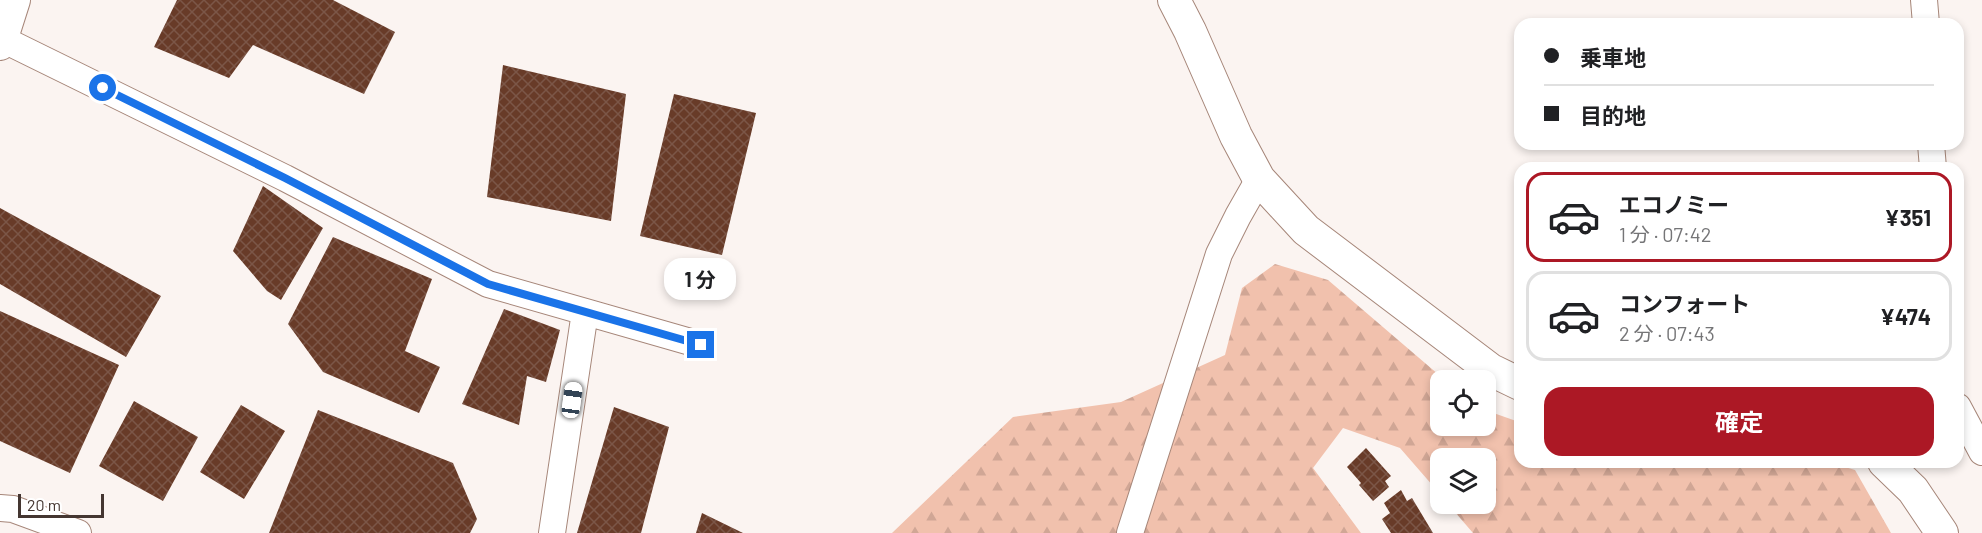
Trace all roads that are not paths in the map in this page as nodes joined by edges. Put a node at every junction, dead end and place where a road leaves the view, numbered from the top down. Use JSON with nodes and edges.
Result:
{"nodes":[{"id":1,"x":14,"y":0,"type":"edge"},
{"id":2,"x":1174,"y":0,"type":"edge"},
{"id":3,"x":1924,"y":0,"type":"edge"},
{"id":4,"x":1926,"y":18,"type":"edge"},
{"id":5,"x":1,"y":40,"type":"edge"},
{"id":6,"x":1259,"y":179,"type":"junction"},
{"id":7,"x":585,"y":312,"type":"junction"},
{"id":8,"x":701,"y":345,"type":"dead end"},
{"id":9,"x":1514,"y":381,"type":"edge"},
{"id":10,"x":1964,"y":418,"type":"edge"},
{"id":11,"x":1982,"y":452,"type":"edge"},
{"id":12,"x":1890,"y":468,"type":"edge"},
{"id":13,"x":0,"y":508,"type":"edge"},
{"id":14,"x":1132,"y":525,"type":"edge"},
{"id":15,"x":78,"y":533,"type":"edge"},
{"id":16,"x":552,"y":533,"type":"edge"},
{"id":17,"x":1942,"y":533,"type":"edge"}],
"edges":[{"from":1,"to":5,"type":"street"},
{"from":2,"to":6,"type":"street"},
{"from":3,"to":4,"type":"street"},
{"from":5,"to":7,"type":"street"},
{"from":6,"to":9,"type":"street"},
{"from":6,"to":14,"type":"street"},
{"from":7,"to":8,"type":"street"},
{"from":7,"to":16,"type":"street"},
{"from":10,"to":11,"type":"street"},
{"from":12,"to":17,"type":"street"},
{"from":13,"to":15,"type":"street"}]}
